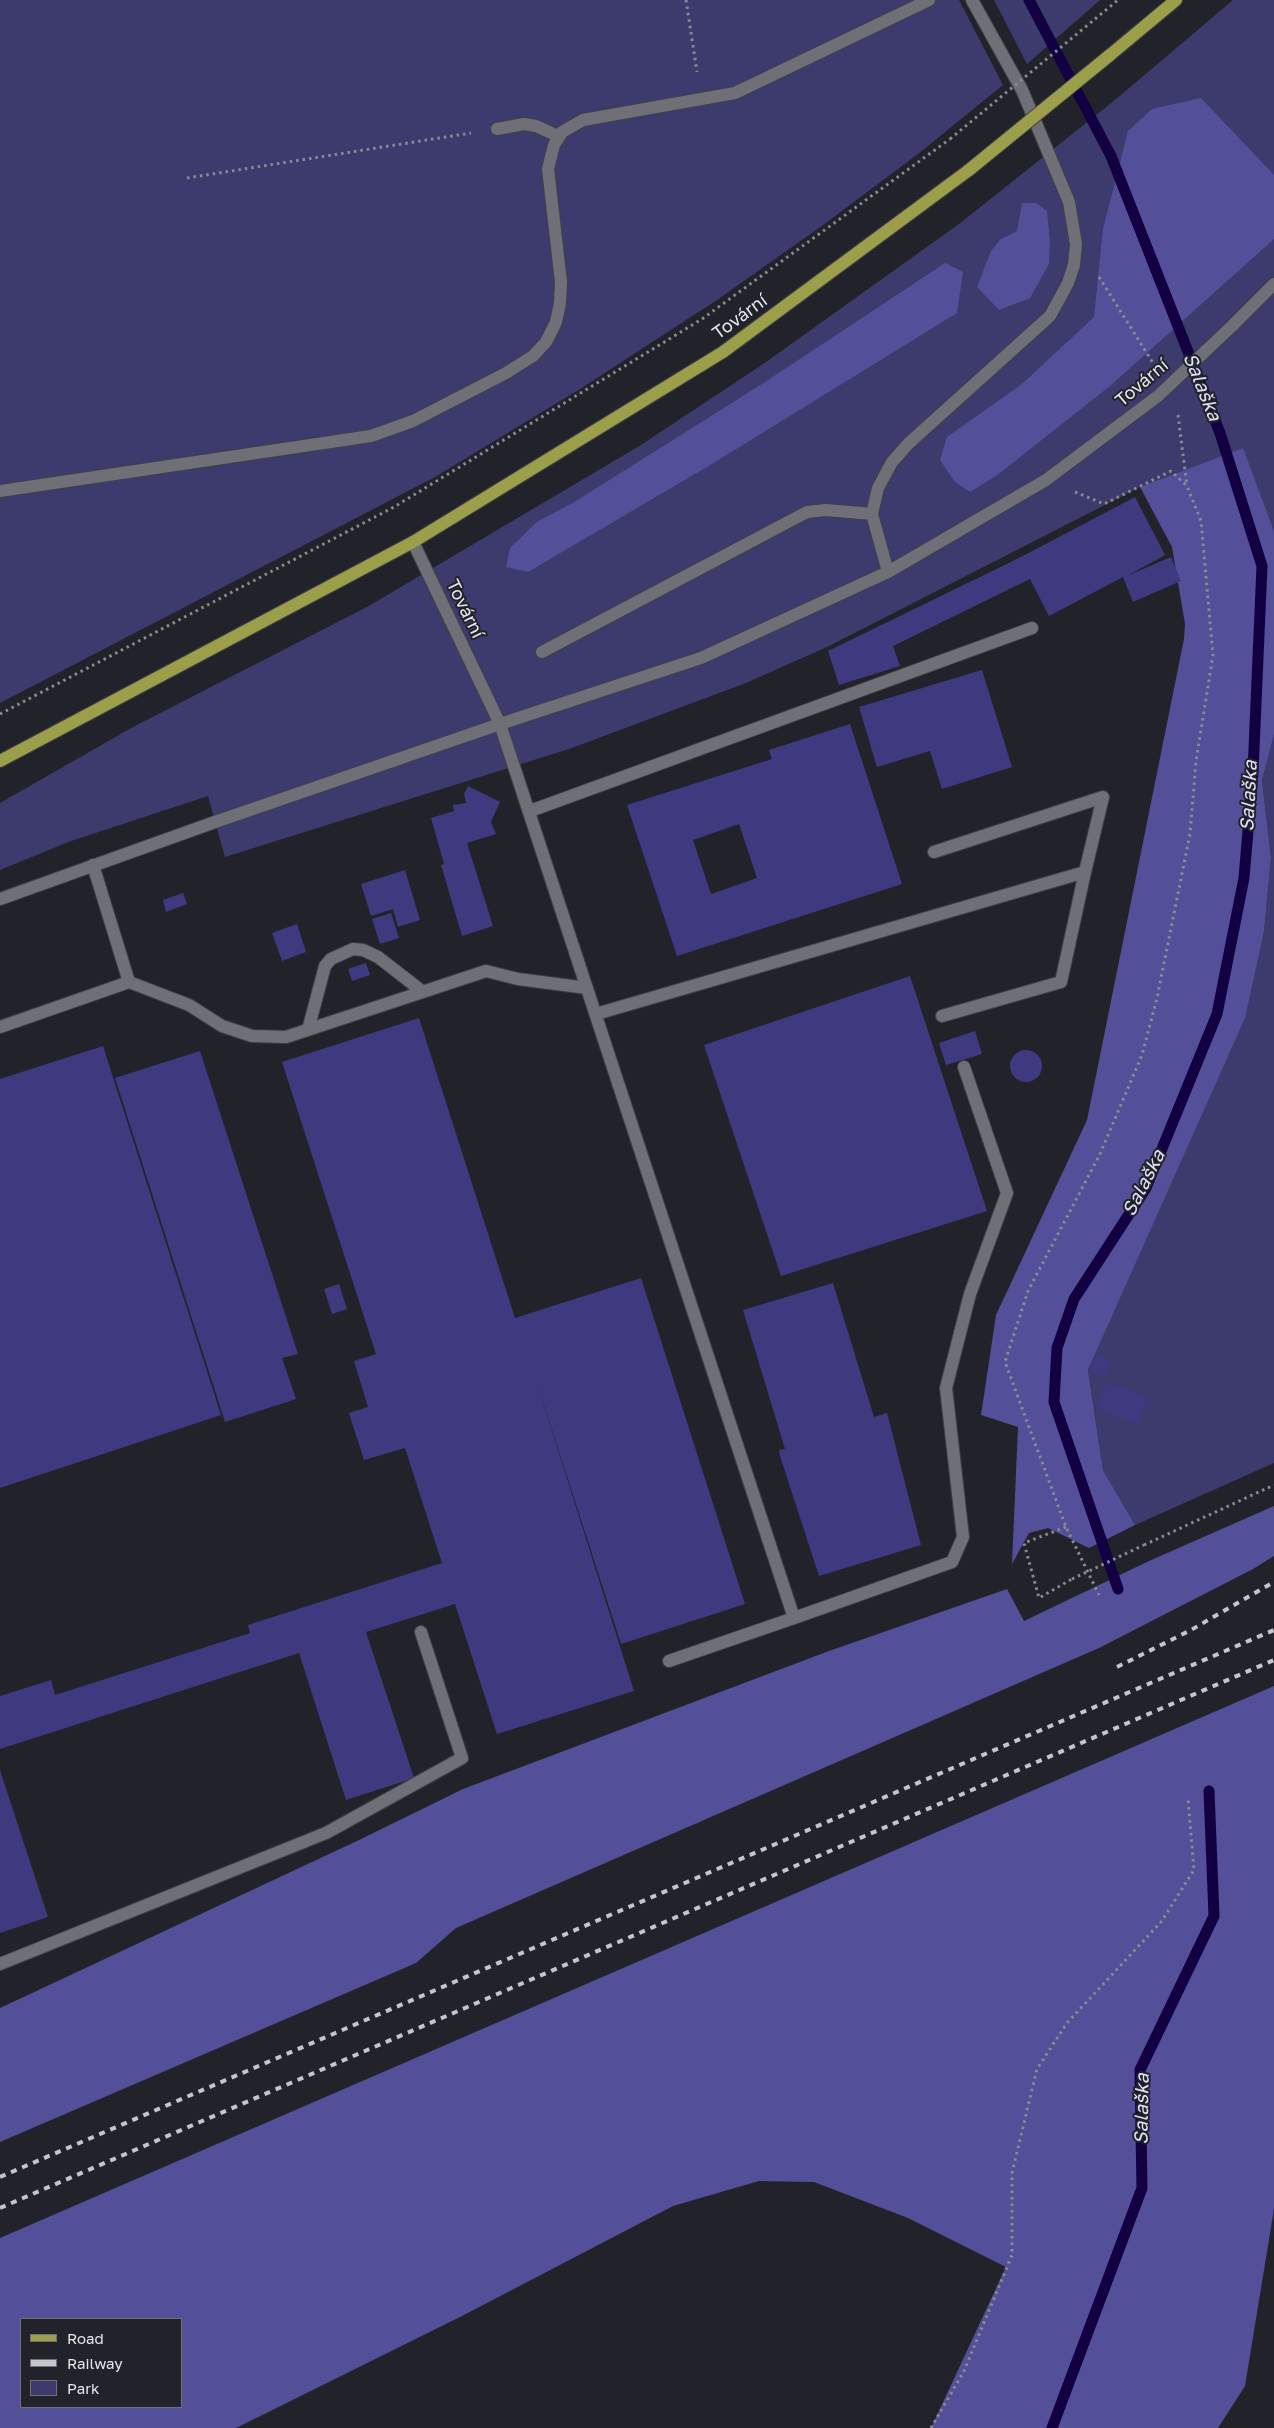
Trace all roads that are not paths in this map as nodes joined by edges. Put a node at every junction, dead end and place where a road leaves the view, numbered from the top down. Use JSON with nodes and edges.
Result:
{"nodes":[{"id":1,"x":930,"y":0,"type":"edge"},
{"id":2,"x":972,"y":0,"type":"edge"},
{"id":3,"x":1176,"y":0,"type":"edge"},
{"id":4,"x":497,"y":129,"type":"road end"},
{"id":5,"x":558,"y":136,"type":"junction"},
{"id":6,"x":1274,"y":284,"type":"edge"},
{"id":7,"x":0,"y":491,"type":"edge"},
{"id":8,"x":872,"y":514,"type":"junction"},
{"id":9,"x":413,"y":542,"type":"junction"},
{"id":10,"x":888,"y":572,"type":"junction"},
{"id":11,"x":1032,"y":628,"type":"dead end"},
{"id":12,"x":542,"y":652,"type":"dead end"},
{"id":13,"x":500,"y":724,"type":"junction"},
{"id":14,"x":0,"y":761,"type":"edge"},
{"id":15,"x":530,"y":811,"type":"junction"},
{"id":16,"x":934,"y":852,"type":"dead end"},
{"id":17,"x":93,"y":865,"type":"junction"},
{"id":18,"x":1085,"y":872,"type":"junction"},
{"id":19,"x":0,"y":899,"type":"edge"},
{"id":20,"x":129,"y":982,"type":"junction"},
{"id":21,"x":588,"y":988,"type":"junction"},
{"id":22,"x":423,"y":992,"type":"junction"},
{"id":23,"x":596,"y":1014,"type":"junction"},
{"id":24,"x":942,"y":1016,"type":"dead end"},
{"id":25,"x":0,"y":1027,"type":"edge"},
{"id":26,"x":308,"y":1030,"type":"junction"},
{"id":27,"x":964,"y":1068,"type":"dead end"},
{"id":28,"x":794,"y":1618,"type":"junction"},
{"id":29,"x":421,"y":1632,"type":"dead end"},
{"id":30,"x":669,"y":1660,"type":"dead end"},
{"id":31,"x":0,"y":1964,"type":"edge"}],
"edges":[{"from":1,"to":5,"type":"street"},
{"from":2,"to":8,"type":"street"},
{"from":3,"to":9,"type":"main road","name":"Tovární","bridge":true},
{"from":4,"to":5,"type":"street"},
{"from":5,"to":7,"type":"street"},
{"from":6,"to":10,"type":"street","name":"Tovární","bridge":true},
{"from":8,"to":10,"type":"street"},
{"from":8,"to":12,"type":"street"},
{"from":9,"to":13,"type":"street","name":"Tovární"},
{"from":9,"to":14,"type":"main road"},
{"from":10,"to":13,"type":"street","name":"Tovární"},
{"from":11,"to":15,"type":"street"},
{"from":13,"to":15,"type":"street"},
{"from":13,"to":17,"type":"street"},
{"from":15,"to":21,"type":"street"},
{"from":16,"to":18,"type":"street"},
{"from":17,"to":19,"type":"street"},
{"from":17,"to":20,"type":"street"},
{"from":18,"to":23,"type":"street"},
{"from":18,"to":24,"type":"street"},
{"from":20,"to":25,"type":"street"},
{"from":20,"to":26,"type":"street"},
{"from":21,"to":22,"type":"street"},
{"from":21,"to":23,"type":"street"},
{"from":22,"to":26,"type":"street"},
{"from":22,"to":26,"type":"street"},
{"from":23,"to":28,"type":"street"},
{"from":27,"to":28,"type":"street"},
{"from":28,"to":30,"type":"street"},
{"from":29,"to":31,"type":"street"}]}
